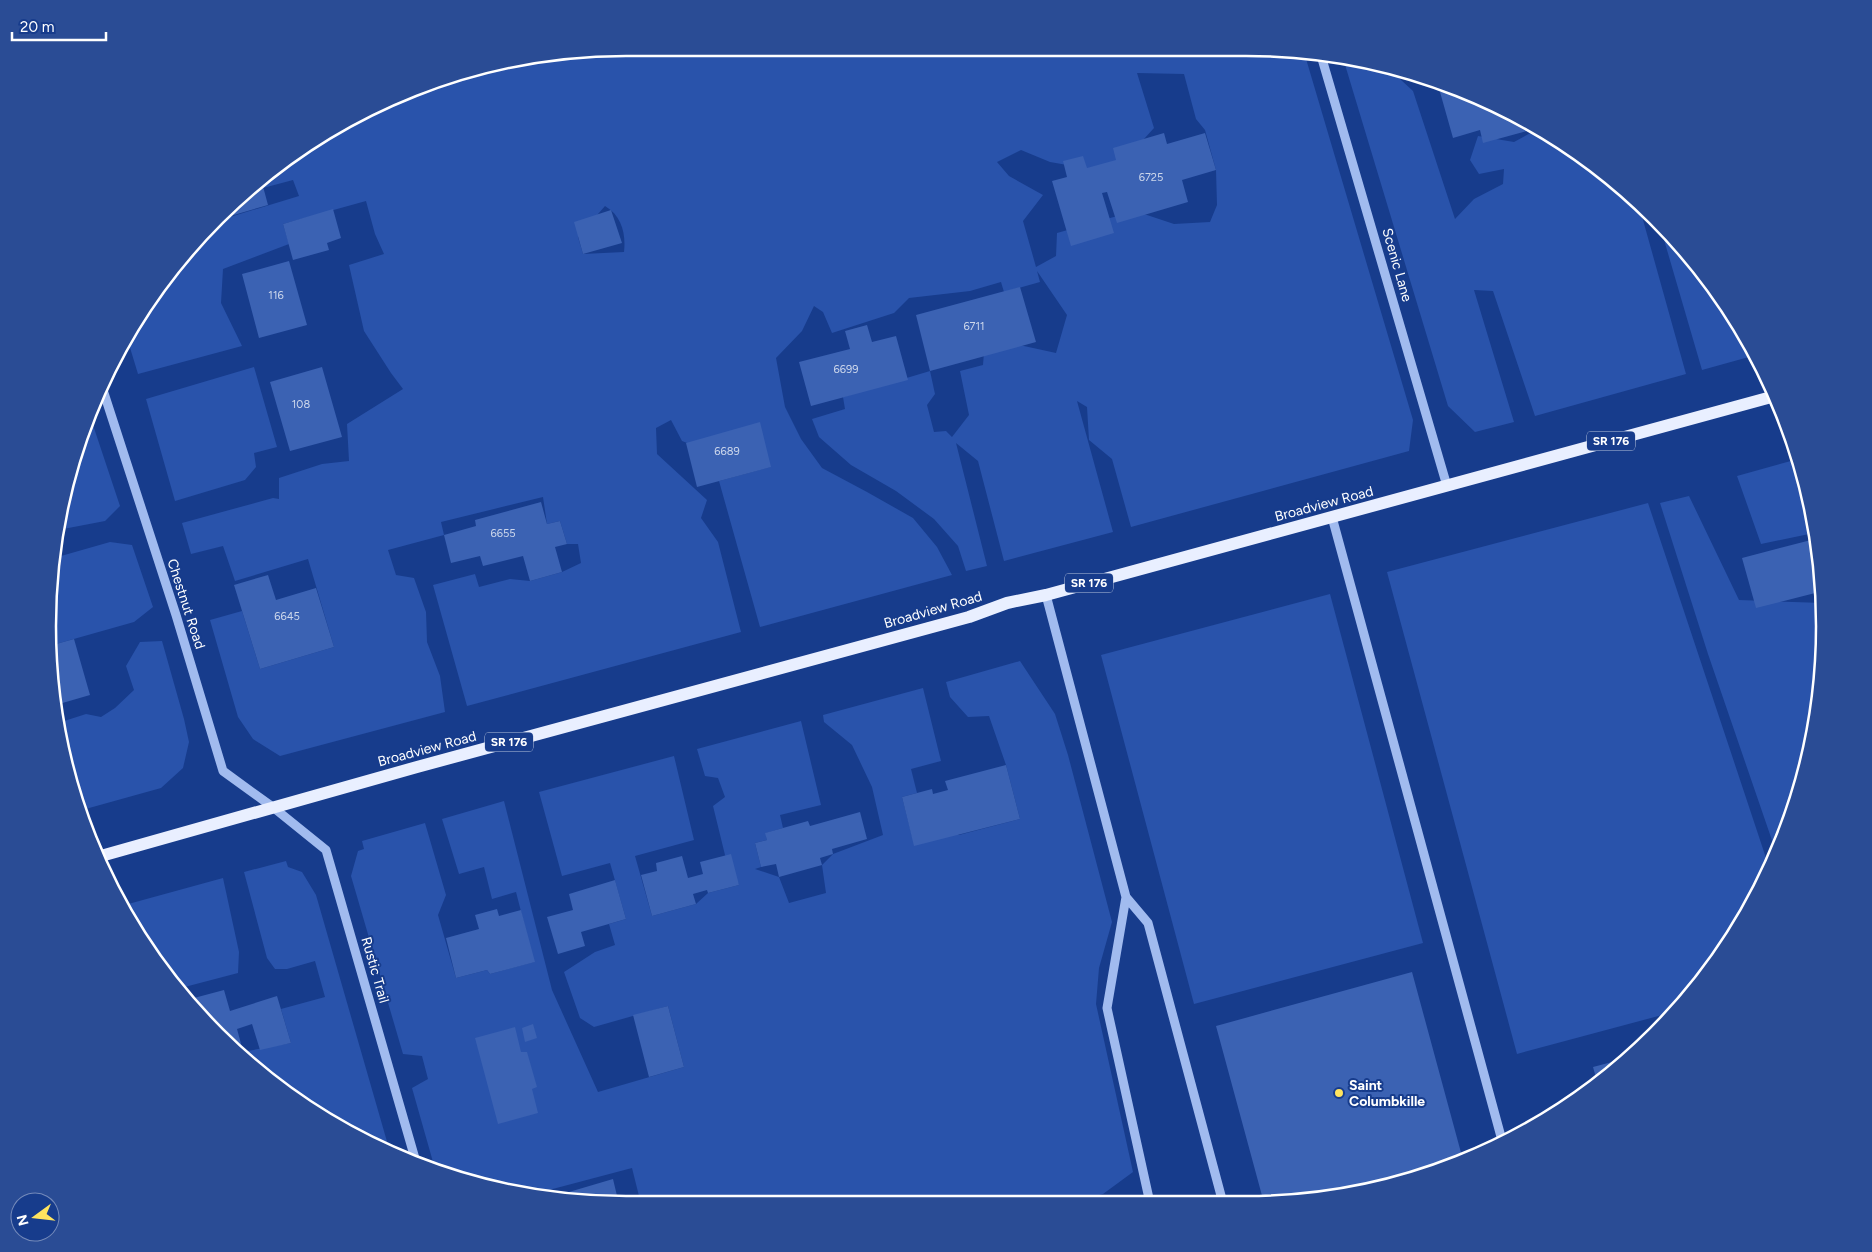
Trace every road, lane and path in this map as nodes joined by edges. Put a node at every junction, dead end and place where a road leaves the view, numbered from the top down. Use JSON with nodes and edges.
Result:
{"nodes":[{"id":1,"x":1323,"y":61,"type":"edge"},
{"id":2,"x":105,"y":396,"type":"edge"},
{"id":3,"x":1768,"y":398,"type":"edge"},
{"id":4,"x":1447,"y":486,"type":"junction"},
{"id":5,"x":1332,"y":517,"type":"junction"},
{"id":6,"x":1046,"y":595,"type":"junction"},
{"id":7,"x":274,"y":808,"type":"junction"},
{"id":8,"x":105,"y":855,"type":"edge"},
{"id":9,"x":1126,"y":897,"type":"junction"},
{"id":10,"x":1501,"y":1136,"type":"edge"},
{"id":11,"x":414,"y":1154,"type":"edge"},
{"id":12,"x":1148,"y":1196,"type":"edge"},
{"id":13,"x":1221,"y":1196,"type":"edge"}],
"edges":[{"from":1,"to":4,"type":"street","name":"Scenic Lane"},
{"from":2,"to":7,"type":"street","name":"Chestnut Road"},
{"from":3,"to":4,"type":"main road","name":"Broadview Road","number":"SR 176"},
{"from":4,"to":5,"type":"main road","name":"Broadview Road","number":"SR 176"},
{"from":5,"to":6,"type":"main road","name":"Broadview Road","number":"SR 176"},
{"from":5,"to":10,"type":"street"},
{"from":6,"to":7,"type":"main road","name":"Broadview Road","number":"SR 176"},
{"from":6,"to":9,"type":"street"},
{"from":7,"to":8,"type":"main road","name":"Broadview Road","number":"SR 176"},
{"from":7,"to":11,"type":"street","name":"Rustic Trail"},
{"from":9,"to":12,"type":"street"},
{"from":9,"to":13,"type":"street"}]}
